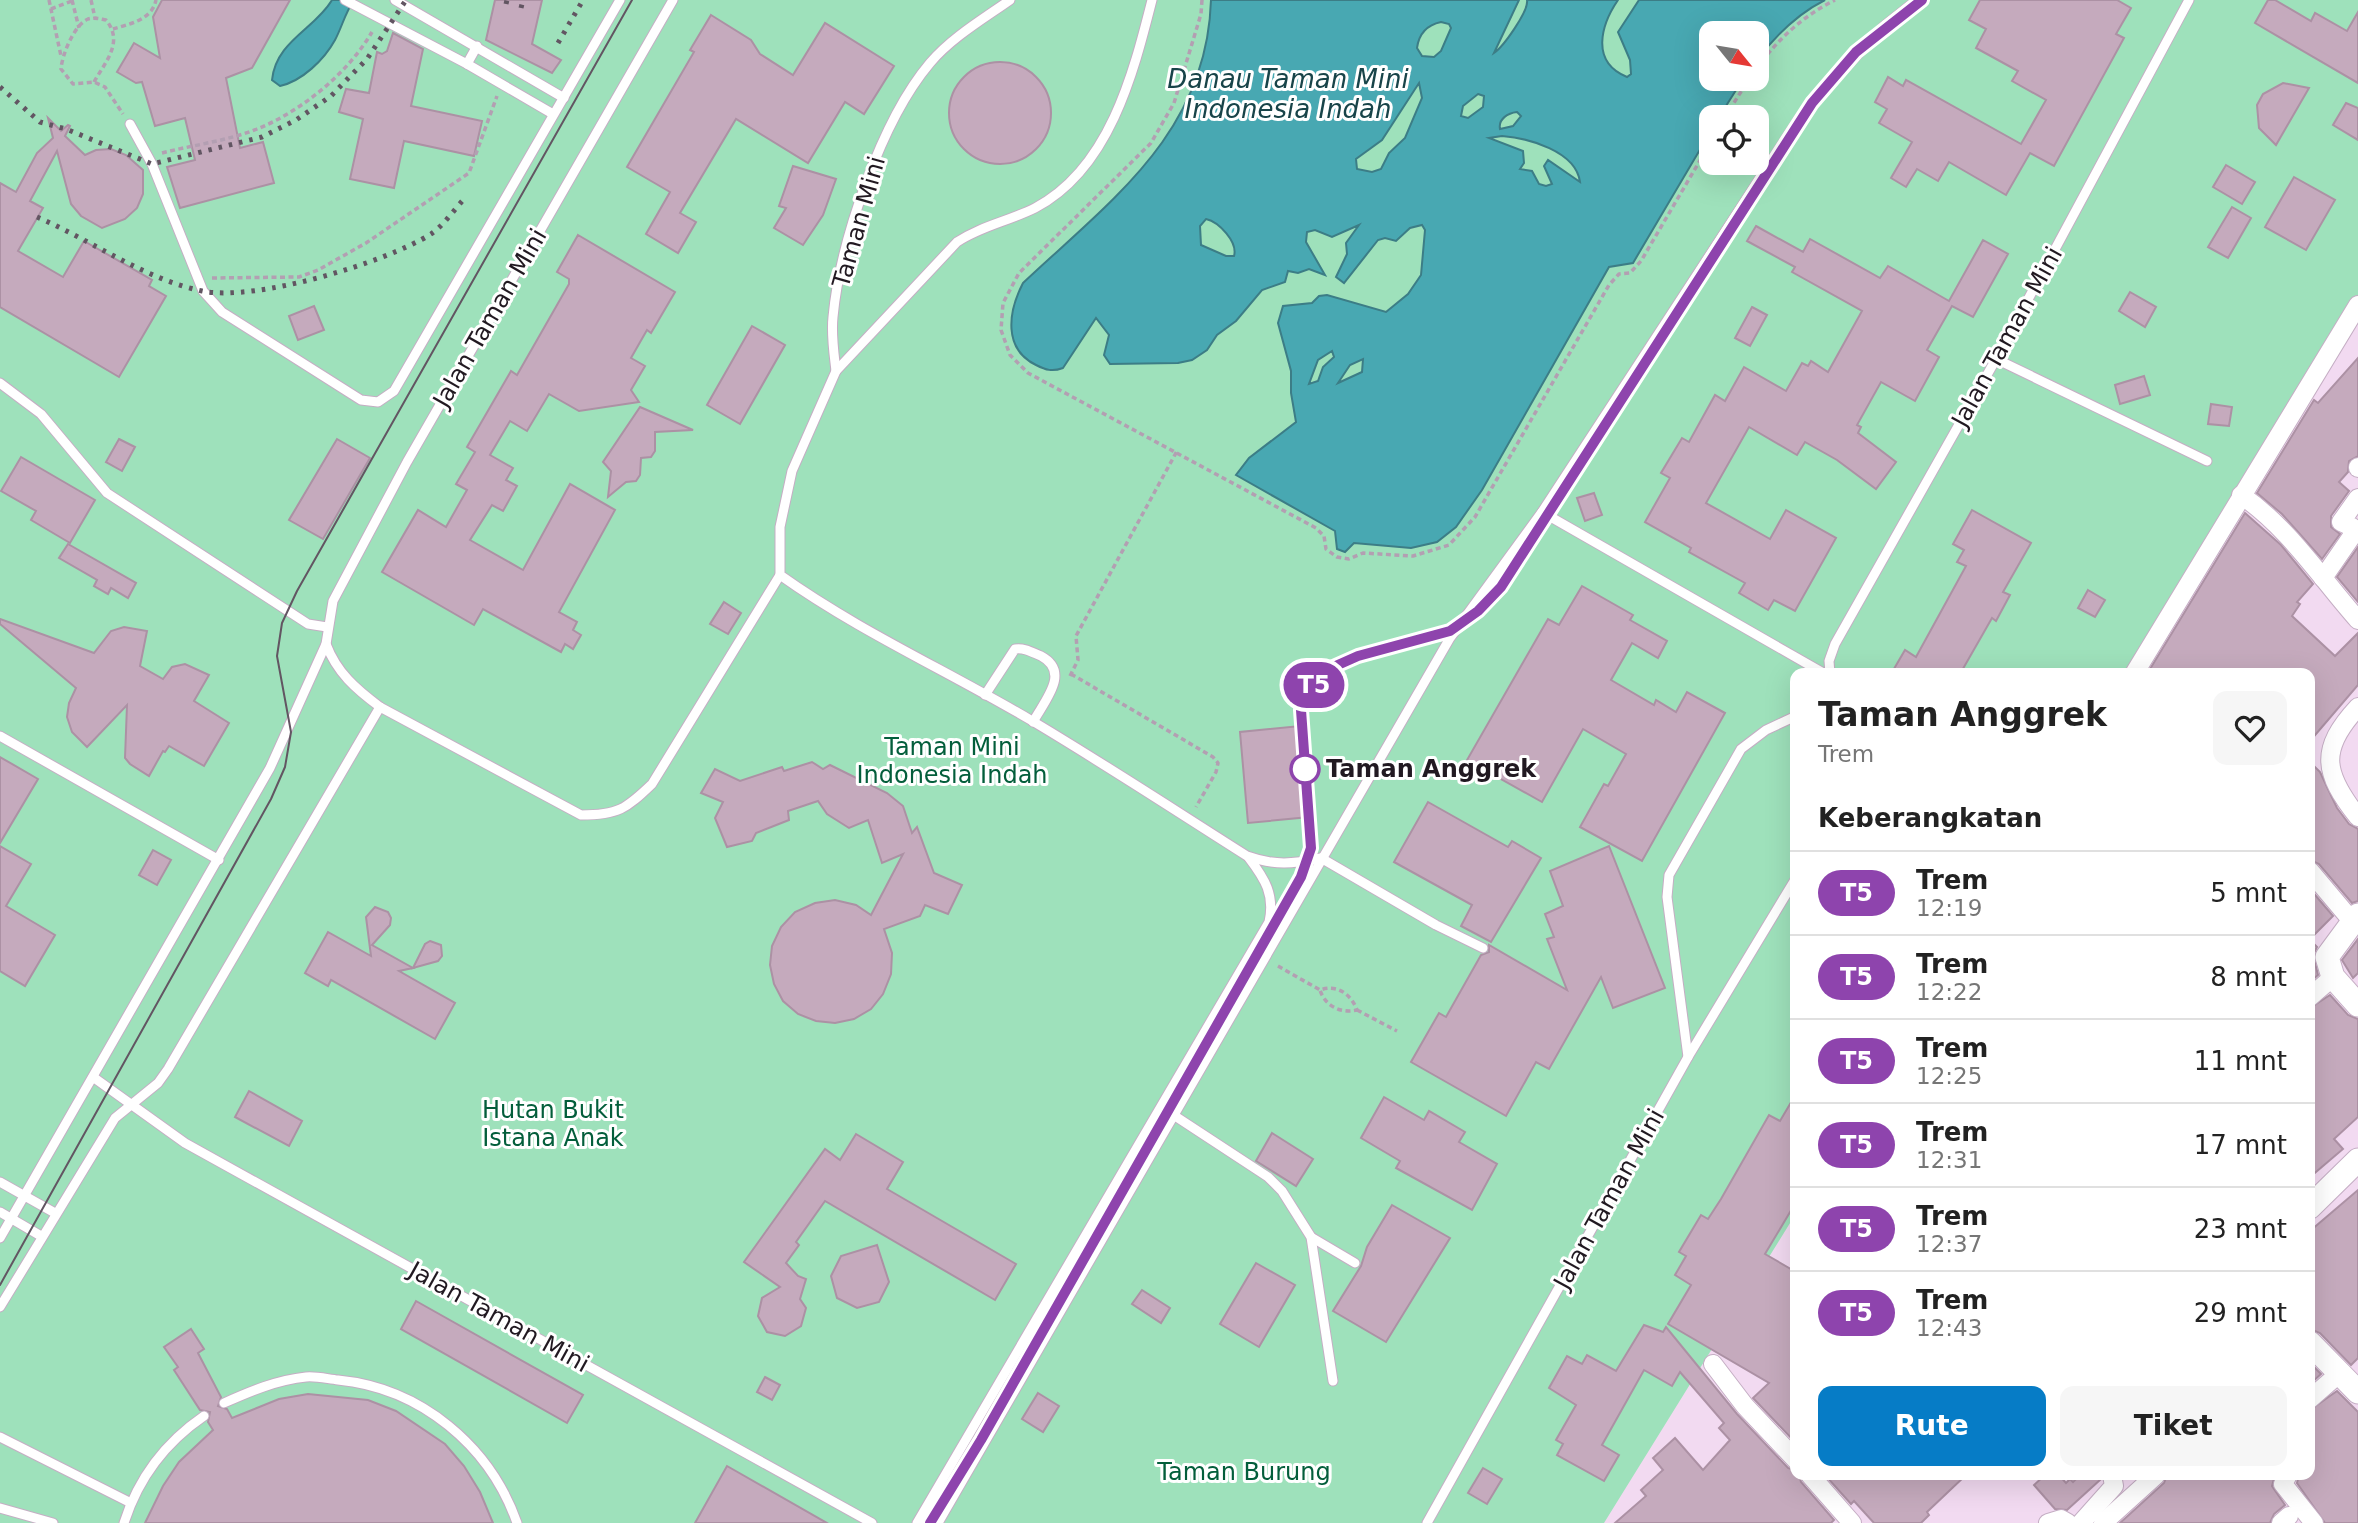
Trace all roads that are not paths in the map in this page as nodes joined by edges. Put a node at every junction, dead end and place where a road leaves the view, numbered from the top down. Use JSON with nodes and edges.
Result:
{"nodes":[{"id":1,"x":345,"y":0,"type":"edge"},
{"id":2,"x":395,"y":0,"type":"edge"},
{"id":3,"x":620,"y":0,"type":"edge"},
{"id":4,"x":673,"y":0,"type":"edge"},
{"id":5,"x":1010,"y":0,"type":"edge"},
{"id":6,"x":1152,"y":0,"type":"edge"},
{"id":7,"x":1917,"y":0,"type":"edge"},
{"id":8,"x":2189,"y":0,"type":"edge"},
{"id":9,"x":477,"y":46,"type":"junction"},
{"id":10,"x":467,"y":64,"type":"junction"},
{"id":11,"x":564,"y":98,"type":"junction"},
{"id":12,"x":553,"y":114,"type":"junction"},
{"id":13,"x":130,"y":124,"type":"road end"},
{"id":14,"x":2358,"y":305,"type":"edge"},
{"id":15,"x":1996,"y":359,"type":"junction"},
{"id":16,"x":836,"y":370,"type":"junction"},
{"id":17,"x":0,"y":383,"type":"edge"},
{"id":18,"x":2207,"y":461,"type":"dead end"},
{"id":19,"x":2241,"y":495,"type":"junction"},
{"id":20,"x":2358,"y":498,"type":"edge"},
{"id":21,"x":1542,"y":512,"type":"junction"},
{"id":22,"x":780,"y":575,"type":"junction"},
{"id":23,"x":2323,"y":578,"type":"junction"},
{"id":24,"x":2358,"y":620,"type":"edge"},
{"id":25,"x":327,"y":627,"type":"junction"},
{"id":26,"x":326,"y":644,"type":"junction"},
{"id":27,"x":1817,"y":668,"type":"edge"},
{"id":28,"x":1828,"y":668,"type":"edge"},
{"id":29,"x":2138,"y":668,"type":"edge"},
{"id":30,"x":985,"y":695,"type":"junction"},
{"id":31,"x":2358,"y":707,"type":"edge"},
{"id":32,"x":380,"y":708,"type":"junction"},
{"id":33,"x":1790,"y":719,"type":"edge"},
{"id":34,"x":1034,"y":722,"type":"junction"},
{"id":35,"x":0,"y":736,"type":"edge"},
{"id":36,"x":2358,"y":817,"type":"edge"},
{"id":37,"x":1247,"y":856,"type":"junction"},
{"id":38,"x":1321,"y":858,"type":"junction"},
{"id":39,"x":219,"y":860,"type":"junction"},
{"id":40,"x":2315,"y":876,"type":"edge"},
{"id":41,"x":1790,"y":888,"type":"edge"},
{"id":42,"x":2355,"y":918,"type":"edge"},
{"id":43,"x":1483,"y":948,"type":"dead end"},
{"id":44,"x":2333,"y":977,"type":"junction"},
{"id":45,"x":2315,"y":993,"type":"edge"},
{"id":46,"x":2358,"y":1005,"type":"edge"},
{"id":47,"x":1688,"y":1057,"type":"junction"},
{"id":48,"x":93,"y":1077,"type":"junction"},
{"id":49,"x":132,"y":1103,"type":"junction"},
{"id":50,"x":1175,"y":1116,"type":"junction"},
{"id":51,"x":2358,"y":1160,"type":"edge"},
{"id":52,"x":0,"y":1182,"type":"edge"},
{"id":53,"x":24,"y":1196,"type":"junction"},
{"id":54,"x":2315,"y":1202,"type":"edge"},
{"id":55,"x":0,"y":1212,"type":"edge"},
{"id":56,"x":55,"y":1213,"type":"junction"},
{"id":57,"x":11,"y":1218,"type":"junction"},
{"id":58,"x":41,"y":1236,"type":"junction"},
{"id":59,"x":1311,"y":1237,"type":"junction"},
{"id":60,"x":0,"y":1238,"type":"edge"},
{"id":61,"x":1355,"y":1264,"type":"dead end"},
{"id":62,"x":0,"y":1307,"type":"edge"},
{"id":63,"x":2315,"y":1348,"type":"edge"},
{"id":64,"x":1713,"y":1364,"type":"dead end"},
{"id":65,"x":2341,"y":1373,"type":"junction"},
{"id":66,"x":1332,"y":1381,"type":"dead end"},
{"id":67,"x":2358,"y":1392,"type":"edge"},
{"id":68,"x":2315,"y":1395,"type":"edge"},
{"id":69,"x":224,"y":1403,"type":"dead end"},
{"id":70,"x":204,"y":1416,"type":"dead end"},
{"id":71,"x":0,"y":1437,"type":"edge"},
{"id":72,"x":1790,"y":1454,"type":"edge"},
{"id":73,"x":1814,"y":1480,"type":"edge"},
{"id":74,"x":2113,"y":1480,"type":"edge"},
{"id":75,"x":2151,"y":1480,"type":"edge"},
{"id":76,"x":2285,"y":1480,"type":"edge"},
{"id":77,"x":131,"y":1503,"type":"junction"},
{"id":78,"x":0,"y":1508,"type":"edge"},
{"id":79,"x":53,"y":1523,"type":"edge"},
{"id":80,"x":124,"y":1523,"type":"edge"},
{"id":81,"x":517,"y":1523,"type":"edge"},
{"id":82,"x":872,"y":1523,"type":"edge"},
{"id":83,"x":917,"y":1523,"type":"edge"},
{"id":84,"x":938,"y":1523,"type":"edge"},
{"id":85,"x":1427,"y":1523,"type":"edge"},
{"id":86,"x":1852,"y":1523,"type":"edge"},
{"id":87,"x":2066,"y":1523,"type":"edge"},
{"id":88,"x":2103,"y":1523,"type":"edge"},
{"id":89,"x":2314,"y":1523,"type":"edge"}],
"edges":[{"from":1,"to":10,"type":"lane"},
{"from":2,"to":9,"type":"lane"},
{"from":3,"to":11,"type":"lane"},
{"from":4,"to":25,"type":"lane","name":"Jalan Taman Mini"},
{"from":5,"to":16,"type":"lane","name":"Taman Mini"},
{"from":6,"to":16,"type":"lane"},
{"from":7,"to":21,"type":"lane"},
{"from":8,"to":15,"type":"lane","name":"Jalan Taman Mini"},
{"from":9,"to":10,"type":"lane"},
{"from":9,"to":11,"type":"lane"},
{"from":10,"to":12,"type":"lane"},
{"from":11,"to":12,"type":"lane"},
{"from":12,"to":13,"type":"lane"},
{"from":14,"to":19,"type":"street"},
{"from":15,"to":18,"type":"lane"},
{"from":15,"to":28,"type":"lane","name":"Jalan Taman Mini"},
{"from":16,"to":22,"type":"lane"},
{"from":17,"to":25,"type":"lane"},
{"from":19,"to":23,"type":"street"},
{"from":19,"to":29,"type":"street"},
{"from":20,"to":23,"type":"street"},
{"from":21,"to":27,"type":"lane"},
{"from":21,"to":38,"type":"lane"},
{"from":22,"to":30,"type":"lane"},
{"from":22,"to":32,"type":"lane"},
{"from":23,"to":24,"type":"street"},
{"from":25,"to":26,"type":"lane","name":"Jalan Taman Mini"},
{"from":26,"to":32,"type":"lane"},
{"from":26,"to":39,"type":"lane","name":"Jalan Taman Mini"},
{"from":30,"to":34,"type":"lane"},
{"from":30,"to":34,"type":"lane"},
{"from":31,"to":36,"type":"street"},
{"from":32,"to":49,"type":"lane"},
{"from":33,"to":47,"type":"lane"},
{"from":34,"to":37,"type":"lane"},
{"from":35,"to":39,"type":"lane"},
{"from":37,"to":38,"type":"lane"},
{"from":37,"to":83,"type":"lane"},
{"from":38,"to":43,"type":"lane"},
{"from":38,"to":50,"type":"lane"},
{"from":39,"to":48,"type":"lane","name":"Jalan Taman Mini"},
{"from":40,"to":42,"type":"street"},
{"from":41,"to":47,"type":"lane","name":"Jalan Taman Mini"},
{"from":42,"to":44,"type":"street"},
{"from":44,"to":45,"type":"street"},
{"from":44,"to":46,"type":"street"},
{"from":47,"to":85,"type":"lane","name":"Jalan Taman Mini"},
{"from":48,"to":49,"type":"lane","name":"Jalan Taman Mini"},
{"from":48,"to":53,"type":"lane"},
{"from":49,"to":56,"type":"lane"},
{"from":49,"to":82,"type":"lane","name":"Jalan Taman Mini"},
{"from":50,"to":59,"type":"lane"},
{"from":50,"to":84,"type":"lane"},
{"from":51,"to":54,"type":"street"},
{"from":52,"to":53,"type":"lane"},
{"from":53,"to":56,"type":"lane"},
{"from":53,"to":57,"type":"lane"},
{"from":55,"to":57,"type":"lane"},
{"from":56,"to":58,"type":"lane"},
{"from":57,"to":58,"type":"lane"},
{"from":57,"to":60,"type":"lane"},
{"from":58,"to":62,"type":"lane"},
{"from":59,"to":61,"type":"lane"},
{"from":59,"to":66,"type":"lane"},
{"from":63,"to":65,"type":"street"},
{"from":64,"to":72,"type":"street"},
{"from":65,"to":67,"type":"street"},
{"from":65,"to":68,"type":"street"},
{"from":69,"to":81,"type":"lane"},
{"from":70,"to":77,"type":"lane"},
{"from":71,"to":77,"type":"lane"},
{"from":73,"to":86,"type":"street"},
{"from":74,"to":87,"type":"street"},
{"from":75,"to":88,"type":"street"},
{"from":76,"to":89,"type":"street"},
{"from":77,"to":80,"type":"lane"},
{"from":78,"to":79,"type":"lane"}]}
